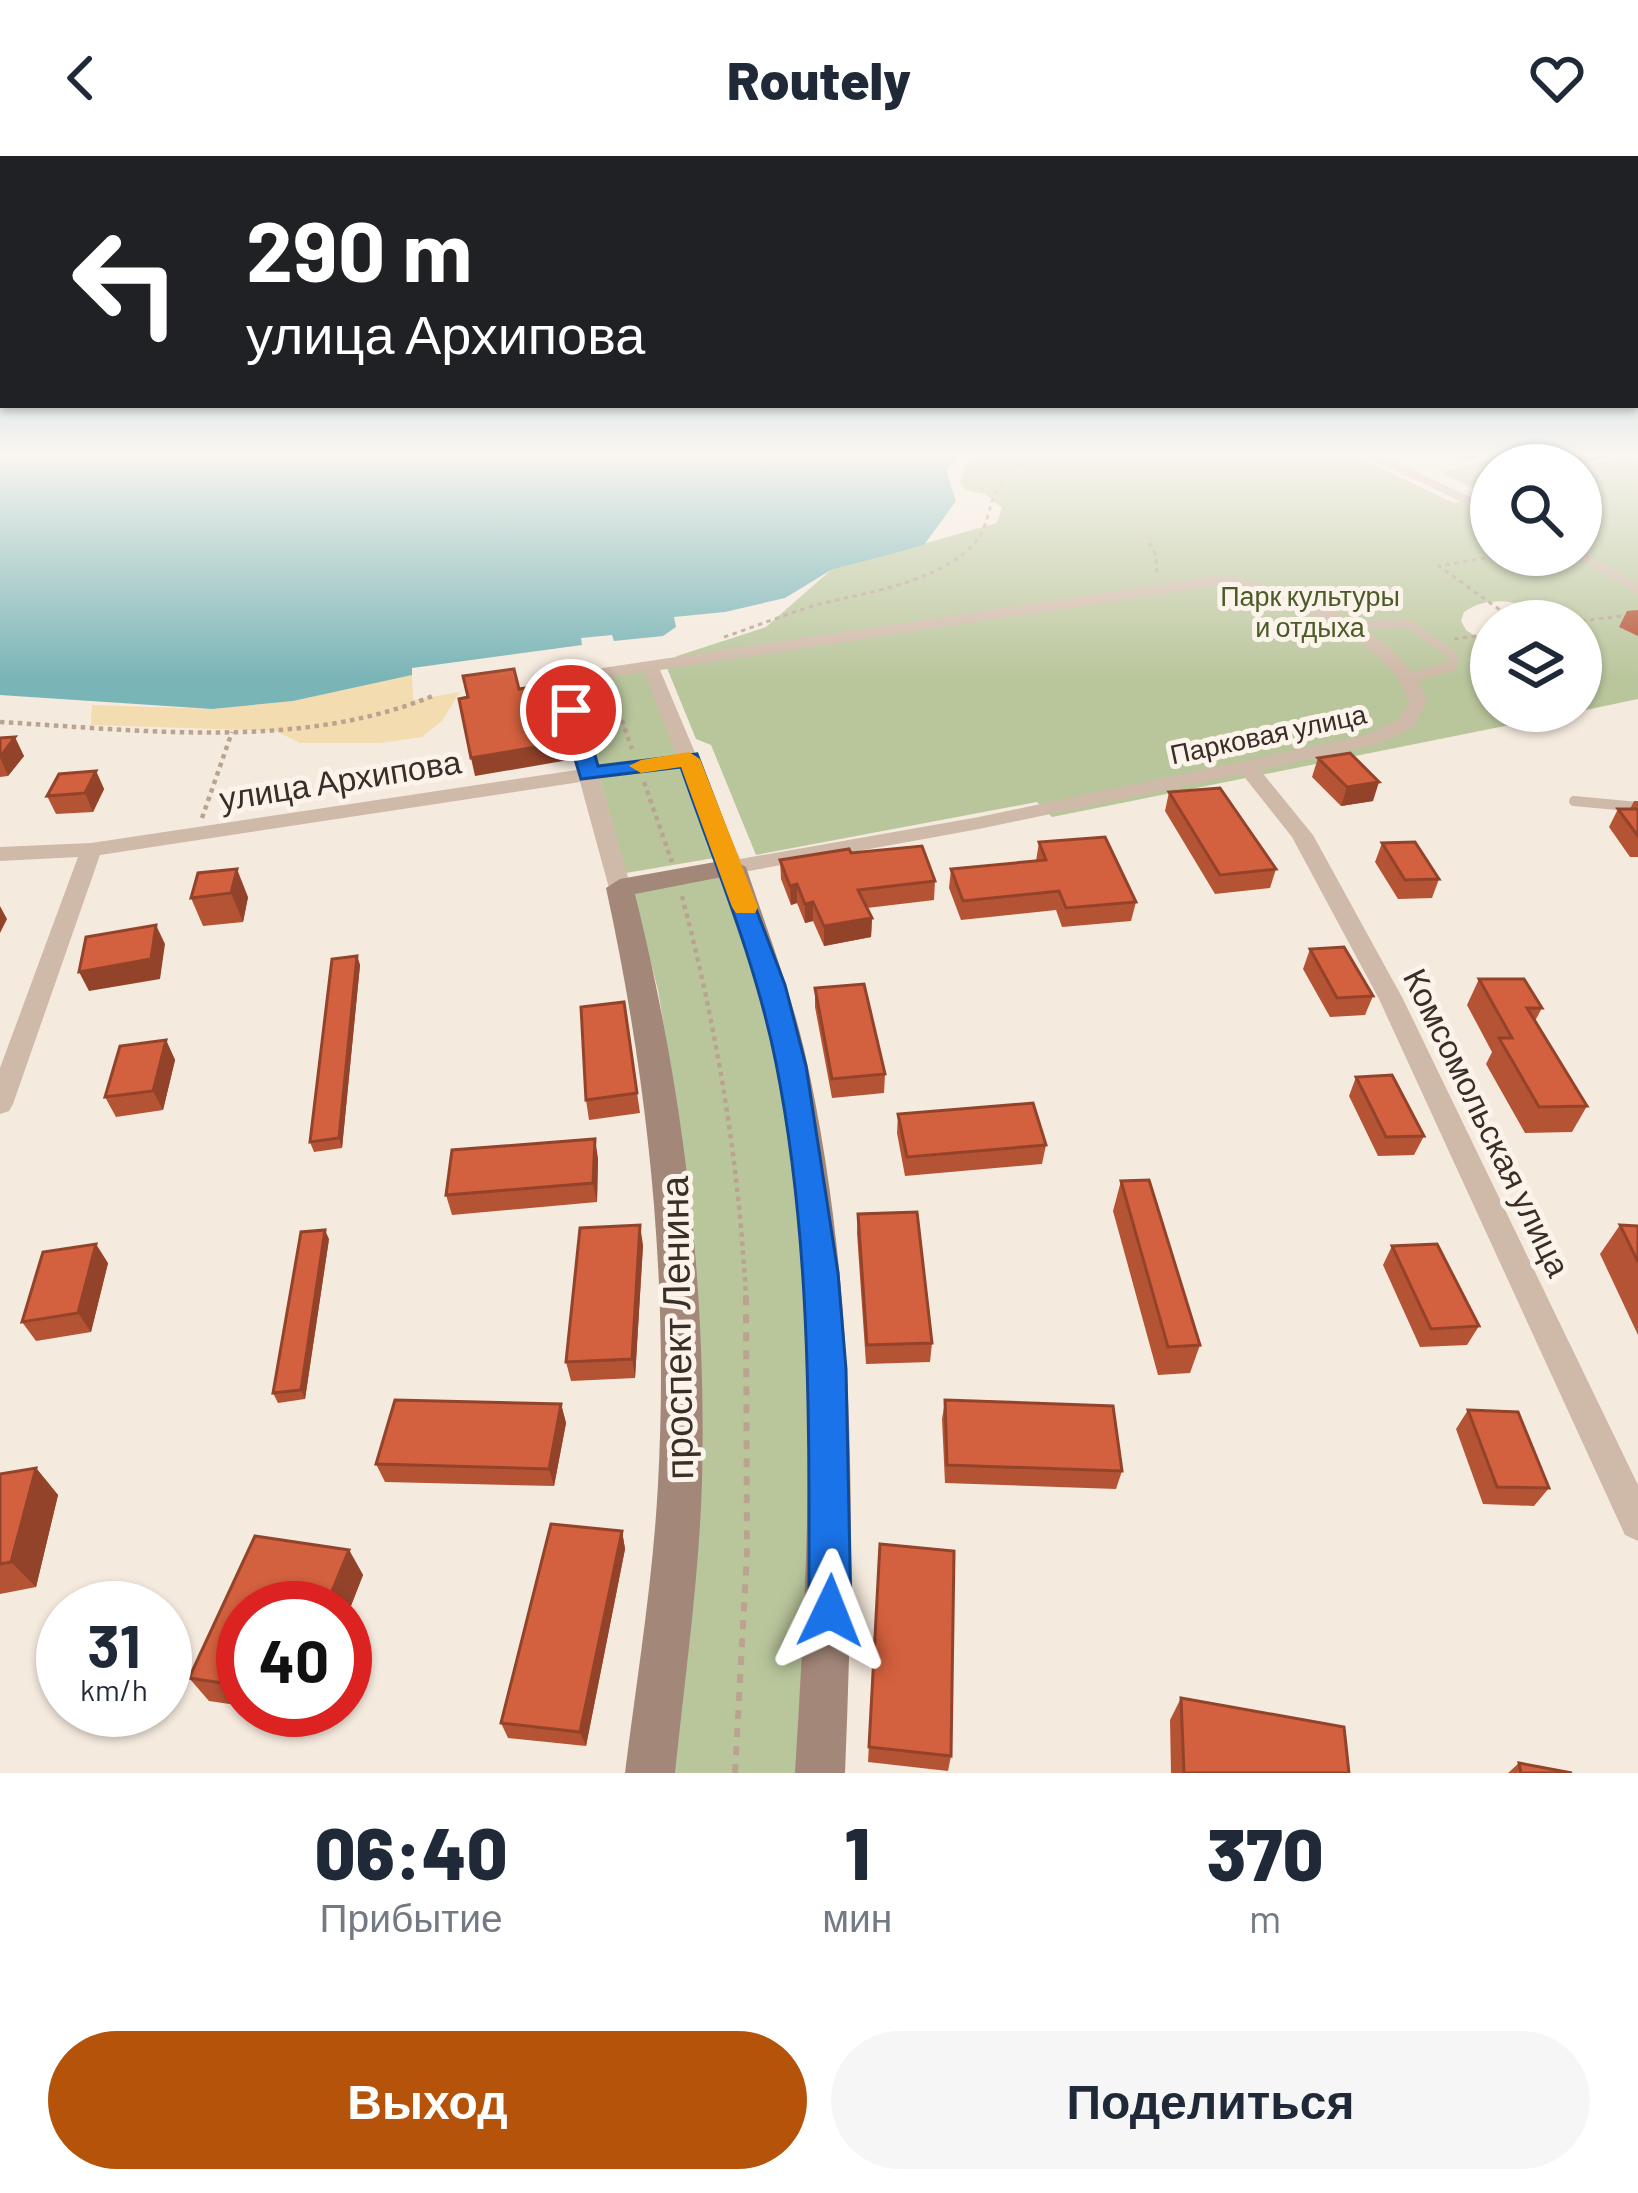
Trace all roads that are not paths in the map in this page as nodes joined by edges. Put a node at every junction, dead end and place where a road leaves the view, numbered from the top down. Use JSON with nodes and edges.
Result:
{"nodes":[{"id":1,"x":1602,"y":568,"type":"edge"},
{"id":2,"x":1638,"y":589,"type":"edge"},
{"id":3,"x":1347,"y":626,"type":"junction"},
{"id":4,"x":650,"y":666,"type":"junction"},
{"id":5,"x":1410,"y":678,"type":"junction"},
{"id":6,"x":689,"y":759,"type":"junction"},
{"id":7,"x":1246,"y":766,"type":"junction"},
{"id":8,"x":589,"y":774,"type":"junction"},
{"id":9,"x":1574,"y":801,"type":"dead end"},
{"id":10,"x":1638,"y":806,"type":"edge"},
{"id":11,"x":91,"y":850,"type":"junction"},
{"id":12,"x":0,"y":854,"type":"edge"},
{"id":13,"x":732,"y":868,"type":"junction"},
{"id":14,"x":620,"y":888,"type":"junction"},
{"id":15,"x":0,"y":1104,"type":"edge"},
{"id":16,"x":1638,"y":1523,"type":"edge"},
{"id":17,"x":650,"y":1773,"type":"edge"},
{"id":18,"x":820,"y":1773,"type":"edge"}],
"edges":[{"from":1,"to":2,"type":"lane"},
{"from":3,"to":4,"type":"street","name":"Парковая улица"},
{"from":3,"to":5,"type":"street","name":"Парковая улица"},
{"from":3,"to":5,"type":"lane"},
{"from":4,"to":6,"type":"street"},
{"from":4,"to":8,"type":"street","name":"проспект Ленина"},
{"from":5,"to":7,"type":"street","name":"Парковая улица"},
{"from":6,"to":8,"type":"street","name":"улица Архипова"},
{"from":6,"to":13,"type":"street"},
{"from":7,"to":13,"type":"street","name":"Парковая улица"},
{"from":7,"to":16,"type":"street","name":"Комсомольская улица"},
{"from":8,"to":11,"type":"street","name":"улица Архипова"},
{"from":8,"to":14,"type":"street","name":"проспект Ленина"},
{"from":9,"to":10,"type":"lane"},
{"from":11,"to":12,"type":"street","name":"улица Архипова"},
{"from":11,"to":15,"type":"street"},
{"from":13,"to":14,"type":"street"},
{"from":13,"to":18,"type":"street"},
{"from":14,"to":17,"type":"street","name":"проспект Ленина"}]}
